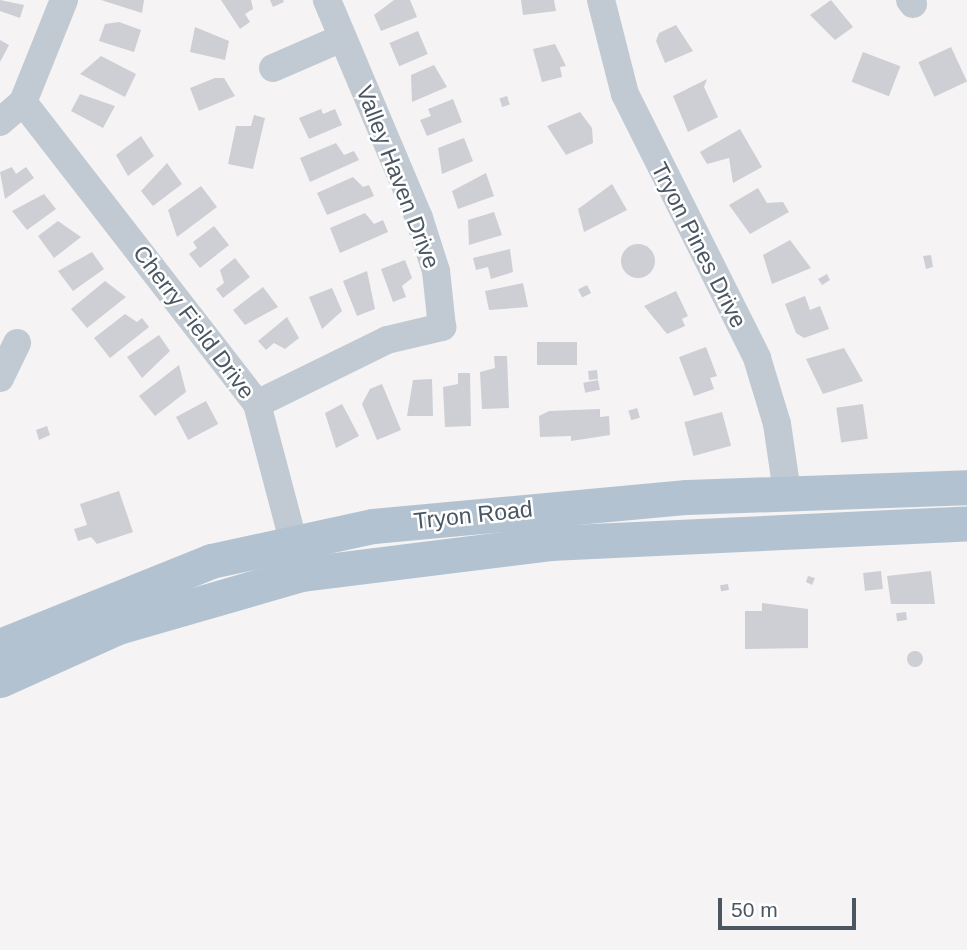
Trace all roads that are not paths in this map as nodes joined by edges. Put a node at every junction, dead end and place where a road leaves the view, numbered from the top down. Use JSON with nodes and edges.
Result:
{"nodes":[{"id":1,"x":64,"y":0,"type":"edge"},
{"id":2,"x":327,"y":0,"type":"edge"},
{"id":3,"x":601,"y":0,"type":"edge"},
{"id":4,"x":342,"y":38,"type":"junction"},
{"id":5,"x":274,"y":68,"type":"dead end"},
{"id":6,"x":23,"y":102,"type":"junction"},
{"id":7,"x":0,"y":122,"type":"edge"},
{"id":8,"x":17,"y":343,"type":"dead end"},
{"id":9,"x":0,"y":378,"type":"edge"},
{"id":10,"x":257,"y":404,"type":"junction"},
{"id":11,"x":967,"y":487,"type":"edge"},
{"id":12,"x":787,"y":492,"type":"junction"},
{"id":13,"x":967,"y":523,"type":"edge"},
{"id":14,"x":292,"y":540,"type":"junction"},
{"id":15,"x":302,"y":574,"type":"junction"},
{"id":16,"x":0,"y":646,"type":"edge"},
{"id":17,"x":0,"y":680,"type":"edge"}],
"edges":[{"from":1,"to":6,"type":"street"},
{"from":2,"to":4,"type":"street","name":"Valley Haven Drive"},
{"from":3,"to":12,"type":"street","name":"Tryon Pines Drive"},
{"from":4,"to":5,"type":"street"},
{"from":4,"to":10,"type":"street","name":"Valley Haven Drive"},
{"from":6,"to":7,"type":"street"},
{"from":6,"to":10,"type":"street","name":"Cherry Field Drive"},
{"from":8,"to":9,"type":"street"},
{"from":10,"to":14,"type":"street","name":"Cherry Field Drive"},
{"from":11,"to":12,"type":"main road","name":"Tryon Road"},
{"from":12,"to":14,"type":"main road","name":"Tryon Road"},
{"from":13,"to":15,"type":"main road","name":"Tryon Road"},
{"from":14,"to":15,"type":"street","name":"Cherry Field Drive"},
{"from":14,"to":16,"type":"main road","name":"Tryon Road"},
{"from":15,"to":17,"type":"main road","name":"Tryon Road"}]}
